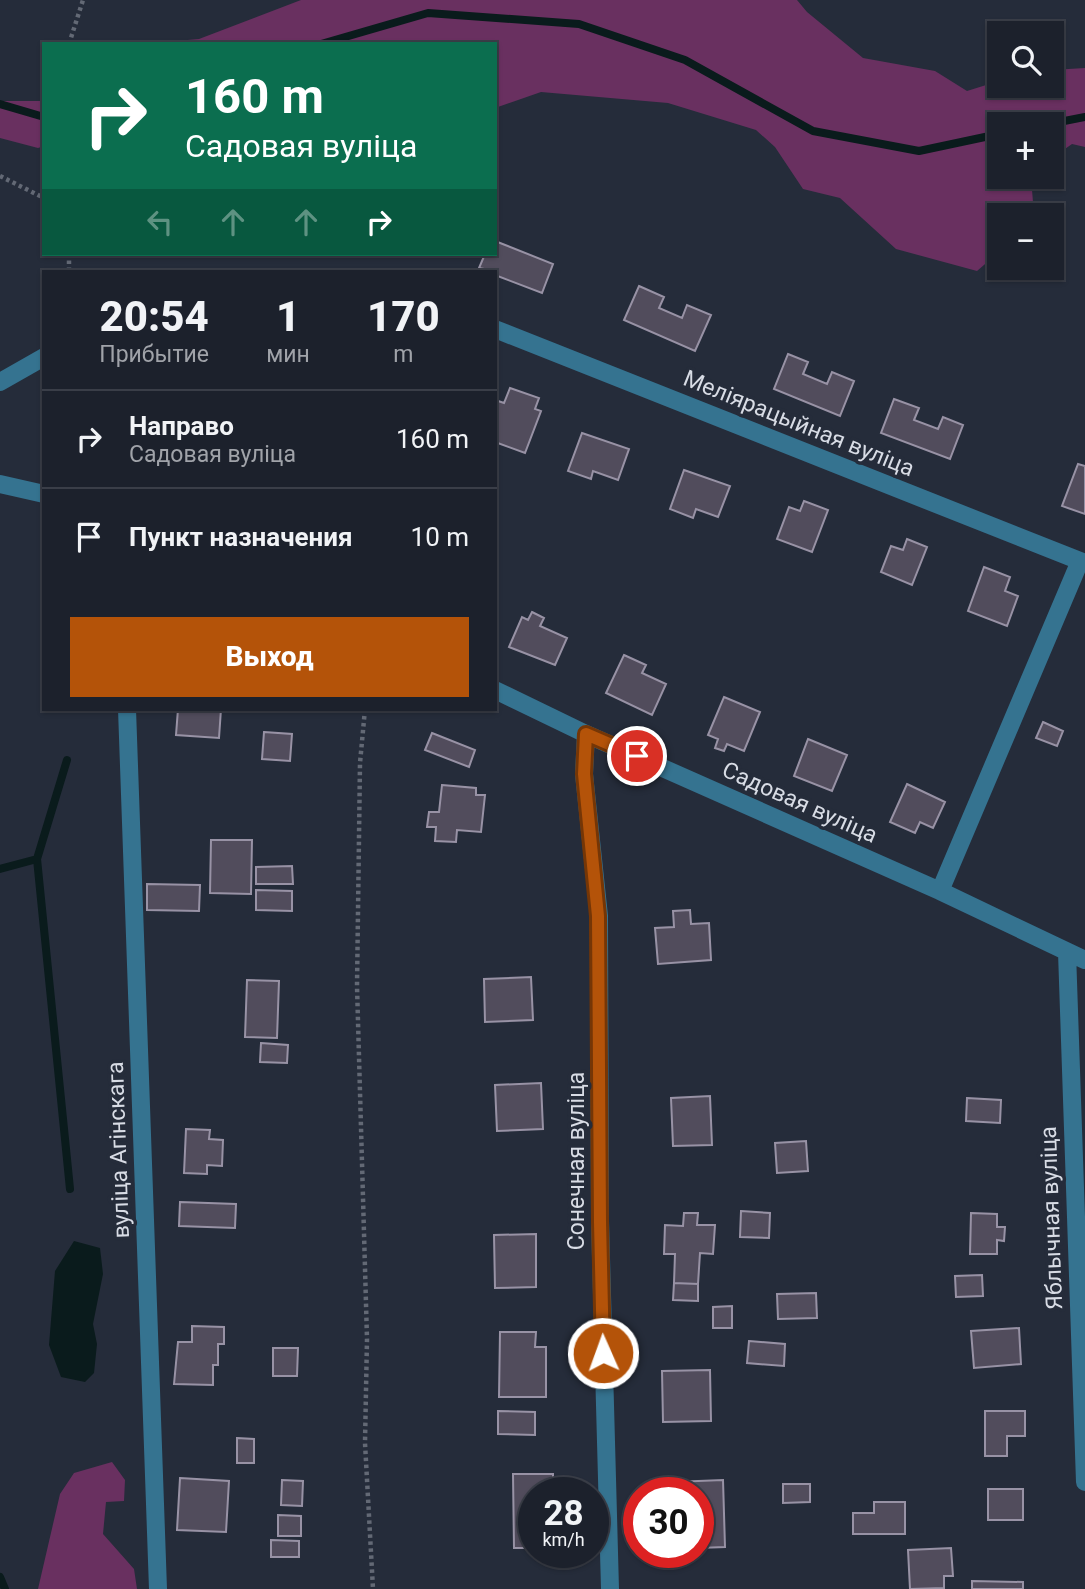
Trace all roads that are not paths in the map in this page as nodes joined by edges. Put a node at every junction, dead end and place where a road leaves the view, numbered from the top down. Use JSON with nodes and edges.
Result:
{"nodes":[{"id":1,"x":497,"y":330,"type":"edge"},
{"id":2,"x":42,"y":358,"type":"edge"},
{"id":3,"x":0,"y":382,"type":"edge"},
{"id":4,"x":0,"y":484,"type":"edge"},
{"id":5,"x":42,"y":494,"type":"edge"},
{"id":6,"x":1082,"y":562,"type":"edge"},
{"id":7,"x":497,"y":691,"type":"edge"},
{"id":8,"x":127,"y":711,"type":"edge"},
{"id":9,"x":586,"y":734,"type":"junction"},
{"id":10,"x":940,"y":891,"type":"junction"},
{"id":11,"x":1067,"y":952,"type":"junction"},
{"id":12,"x":1085,"y":960,"type":"edge"},
{"id":13,"x":1085,"y":1482,"type":"edge"},
{"id":14,"x":158,"y":1589,"type":"edge"},
{"id":15,"x":610,"y":1589,"type":"edge"}],
"edges":[{"from":1,"to":6,"type":"street","name":"Меліярацыйная вуліца"},
{"from":2,"to":3,"type":"street"},
{"from":4,"to":5,"type":"street"},
{"from":6,"to":10,"type":"street"},
{"from":7,"to":9,"type":"street","name":"Садовая вуліца"},
{"from":8,"to":14,"type":"street","name":"вуліца Агінскага"},
{"from":9,"to":10,"type":"street","name":"Садовая вуліца"},
{"from":9,"to":15,"type":"street","name":"Сонечная вуліца"},
{"from":10,"to":11,"type":"street","name":"Садовая вуліца"},
{"from":11,"to":12,"type":"street","name":"Садовая вуліца"},
{"from":11,"to":13,"type":"street","name":"Яблычная вуліца"}]}
